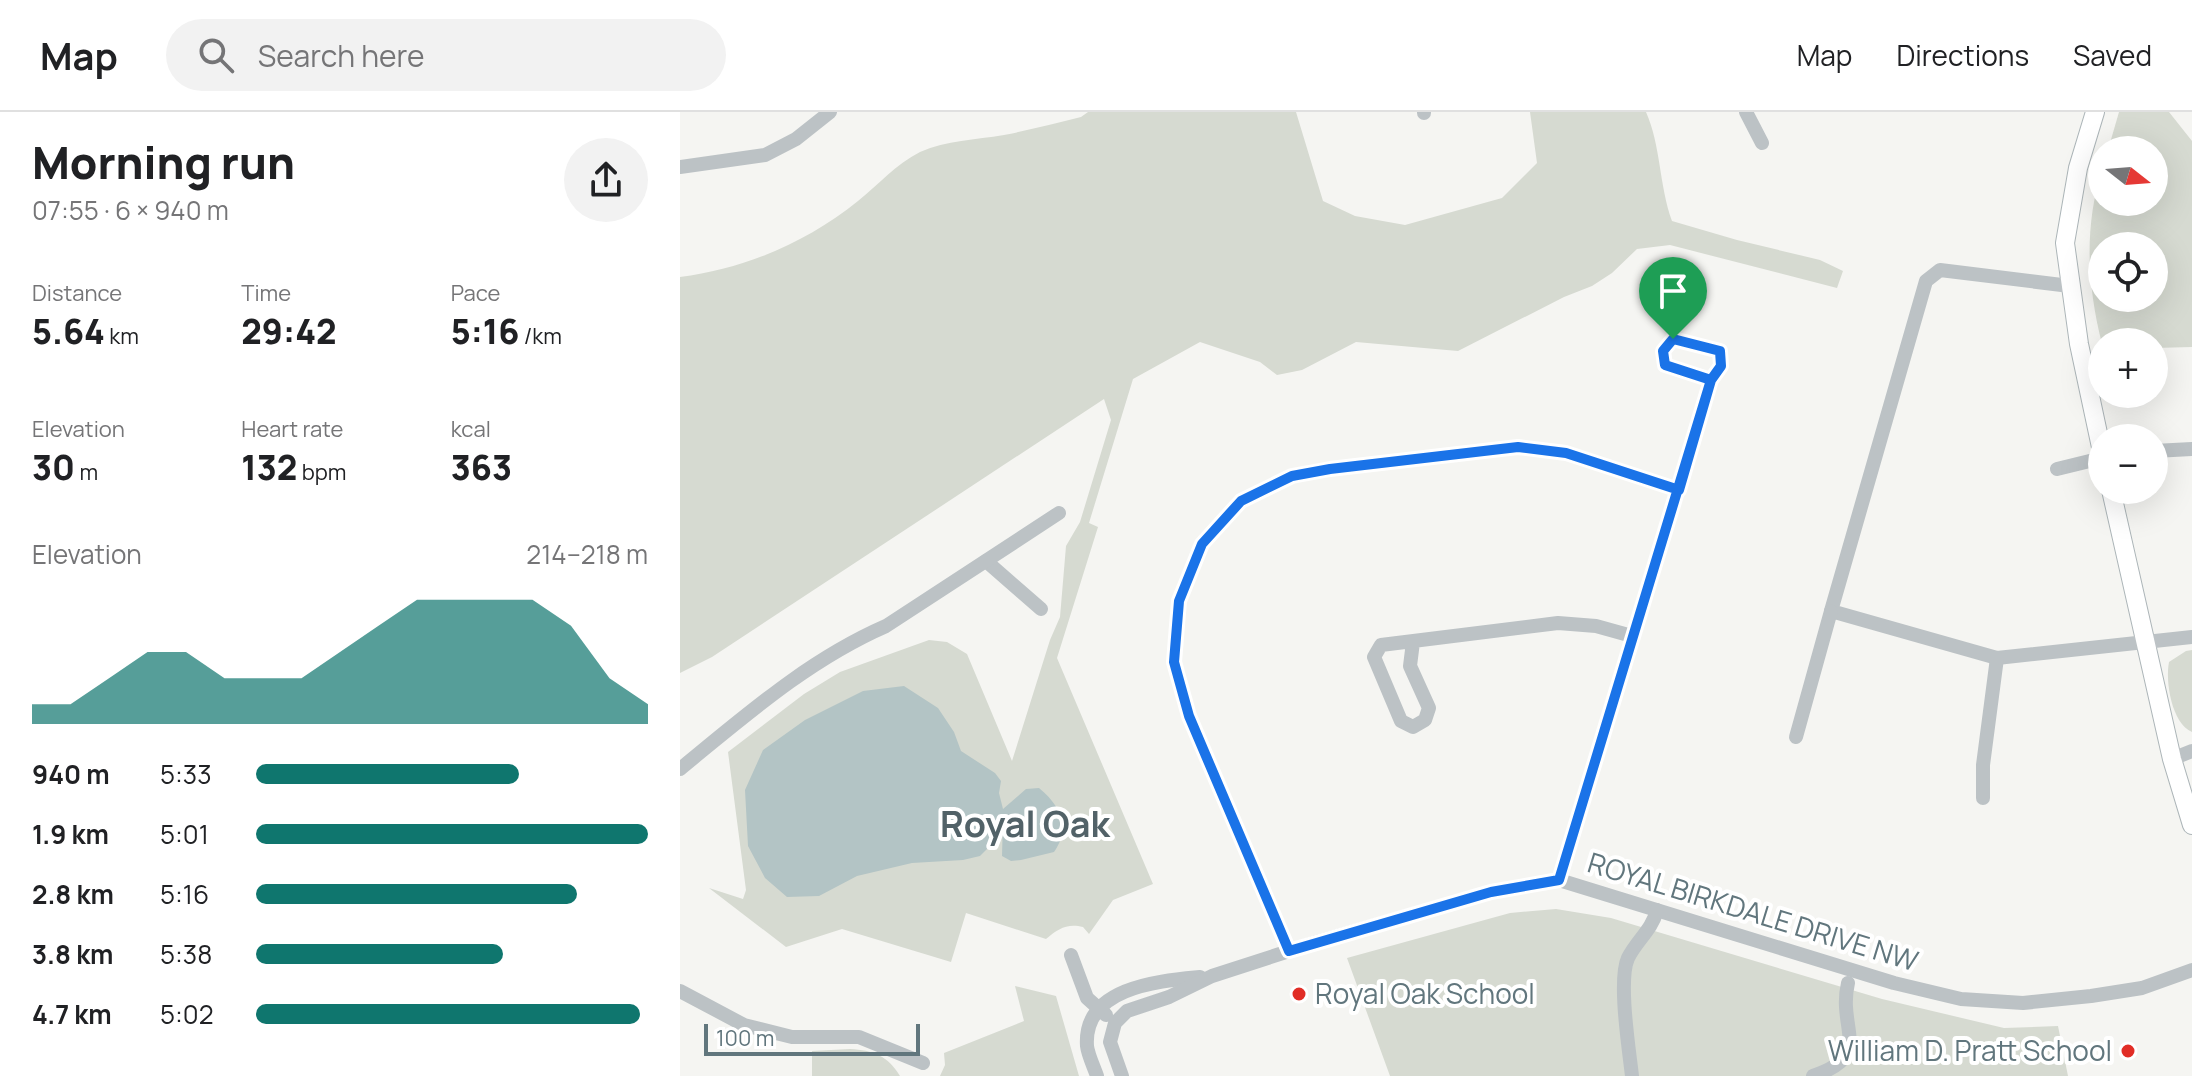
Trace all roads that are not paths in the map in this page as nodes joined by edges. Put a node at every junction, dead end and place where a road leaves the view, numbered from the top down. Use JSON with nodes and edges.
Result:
{"nodes":[{"id":1,"x":830,"y":112,"type":"edge"},
{"id":2,"x":1746,"y":112,"type":"edge"},
{"id":3,"x":2095,"y":112,"type":"edge"},
{"id":4,"x":1762,"y":143,"type":"dead end"},
{"id":5,"x":680,"y":167,"type":"edge"},
{"id":6,"x":2070,"y":286,"type":"junction"},
{"id":7,"x":1711,"y":380,"type":"dead end"},
{"id":8,"x":2096,"y":424,"type":"edge"},
{"id":9,"x":2192,"y":449,"type":"edge"},
{"id":10,"x":2168,"y":450,"type":"edge"},
{"id":11,"x":2088,"y":461,"type":"edge"},
{"id":12,"x":2057,"y":469,"type":"dead end"},
{"id":13,"x":1679,"y":490,"type":"junction"},
{"id":14,"x":2114,"y":504,"type":"edge"},
{"id":15,"x":1059,"y":513,"type":"dead end"},
{"id":16,"x":986,"y":561,"type":"junction"},
{"id":17,"x":1041,"y":609,"type":"dead end"},
{"id":18,"x":1831,"y":611,"type":"junction"},
{"id":19,"x":1632,"y":636,"type":"junction"},
{"id":20,"x":2192,"y":637,"type":"edge"},
{"id":21,"x":1413,"y":642,"type":"junction"},
{"id":22,"x":2144,"y":643,"type":"junction"},
{"id":23,"x":1997,"y":658,"type":"junction"},
{"id":24,"x":1796,"y":737,"type":"dead end"},
{"id":25,"x":2192,"y":751,"type":"edge"},
{"id":26,"x":2172,"y":759,"type":"junction"},
{"id":27,"x":680,"y":769,"type":"edge"},
{"id":28,"x":1983,"y":798,"type":"dead end"},
{"id":29,"x":2192,"y":825,"type":"edge"},
{"id":30,"x":1559,"y":880,"type":"junction"},
{"id":31,"x":1657,"y":910,"type":"junction"},
{"id":32,"x":1289,"y":951,"type":"junction"},
{"id":33,"x":1071,"y":955,"type":"dead end"},
{"id":34,"x":2192,"y":970,"type":"edge"},
{"id":35,"x":1212,"y":976,"type":"junction"},
{"id":36,"x":1848,"y":983,"type":"dead end"},
{"id":37,"x":680,"y":991,"type":"edge"},
{"id":38,"x":1098,"y":1009,"type":"junction"},
{"id":39,"x":1115,"y":1023,"type":"junction"},
{"id":40,"x":923,"y":1063,"type":"dead end"},
{"id":41,"x":1097,"y":1076,"type":"edge"},
{"id":42,"x":1122,"y":1076,"type":"edge"},
{"id":43,"x":1632,"y":1076,"type":"edge"},
{"id":44,"x":1813,"y":1076,"type":"edge"}],
"edges":[{"from":1,"to":5,"type":"street"},
{"from":2,"to":4,"type":"street"},
{"from":3,"to":6,"type":"street"},
{"from":6,"to":8,"type":"street"},
{"from":6,"to":18,"type":"street"},
{"from":7,"to":13,"type":"street"},
{"from":9,"to":10,"type":"street"},
{"from":11,"to":12,"type":"street"},
{"from":13,"to":19,"type":"street"},
{"from":13,"to":32,"type":"street"},
{"from":14,"to":22,"type":"street"},
{"from":15,"to":16,"type":"street"},
{"from":16,"to":17,"type":"street"},
{"from":16,"to":27,"type":"street"},
{"from":18,"to":23,"type":"street"},
{"from":18,"to":24,"type":"street"},
{"from":19,"to":21,"type":"street"},
{"from":19,"to":30,"type":"street"},
{"from":20,"to":22,"type":"street"},
{"from":21,"to":21,"type":"street"},
{"from":22,"to":23,"type":"street"},
{"from":22,"to":26,"type":"street"},
{"from":23,"to":28,"type":"street"},
{"from":25,"to":26,"type":"street"},
{"from":26,"to":29,"type":"street"},
{"from":30,"to":31,"type":"street","name":"ROYAL BIRKDALE DRIVE NW"},
{"from":30,"to":32,"type":"street","name":"ROYAL BIRKDALE DRIVE NW"},
{"from":31,"to":34,"type":"street","name":"ROYAL BIRKDALE DRIVE NW"},
{"from":31,"to":43,"type":"street"},
{"from":32,"to":35,"type":"street","name":"ROYAL BIRKDALE DRIVE NW"},
{"from":33,"to":38,"type":"street"},
{"from":35,"to":38,"type":"street","name":"ROYAL BIRKDALE DRIVE NW"},
{"from":35,"to":39,"type":"street","name":"ROYAL BIRKDALE DRIVE NW"},
{"from":36,"to":44,"type":"street"},
{"from":37,"to":40,"type":"street"},
{"from":38,"to":39,"type":"street"},
{"from":38,"to":41,"type":"street"},
{"from":39,"to":42,"type":"street"}]}
